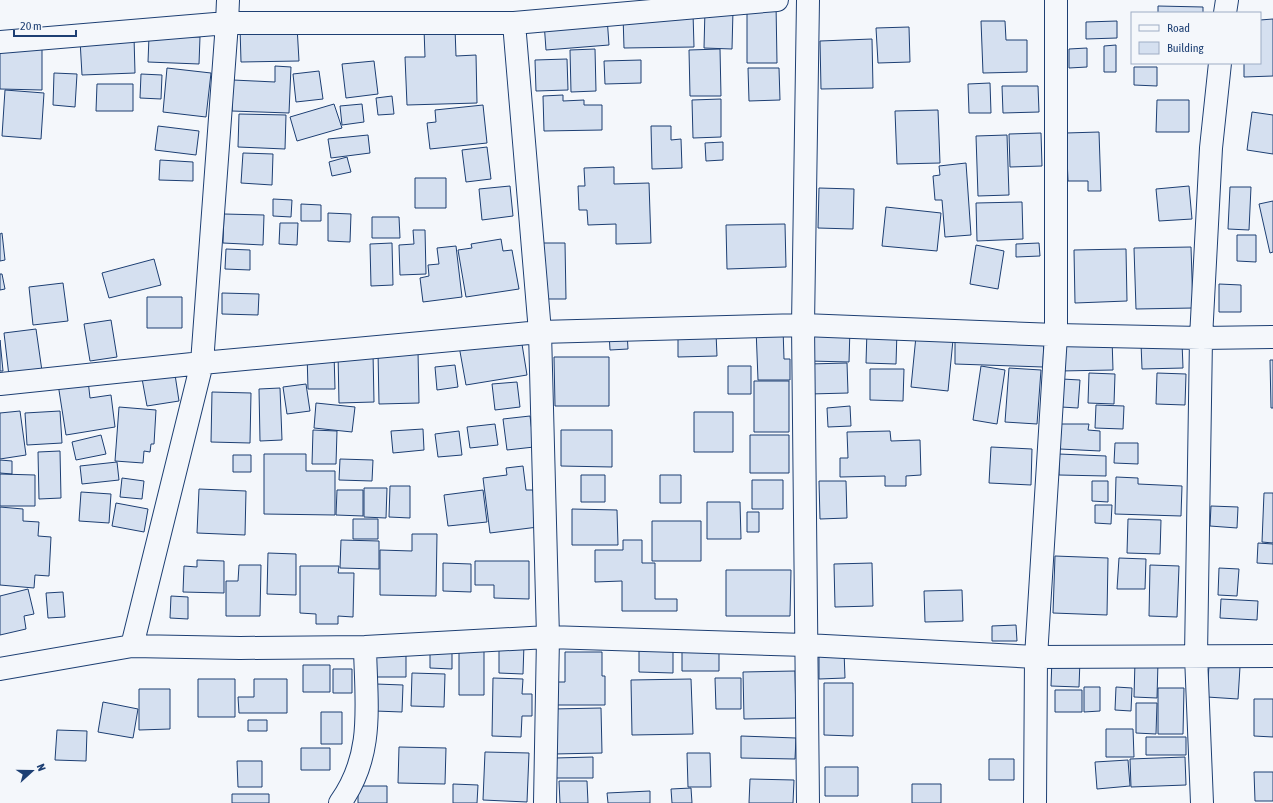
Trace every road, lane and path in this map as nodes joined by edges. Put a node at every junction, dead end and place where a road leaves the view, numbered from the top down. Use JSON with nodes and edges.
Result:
{"nodes":[{"id":1,"x":228,"y":0,"type":"edge"},
{"id":2,"x":777,"y":0,"type":"edge"},
{"id":3,"x":808,"y":0,"type":"edge"},
{"id":4,"x":1056,"y":0,"type":"edge"},
{"id":5,"x":1226,"y":0,"type":"edge"},
{"id":6,"x":1225,"y":12,"type":"edge"},
{"id":7,"x":227,"y":23,"type":"junction"},
{"id":8,"x":514,"y":23,"type":"junction"},
{"id":9,"x":0,"y":42,"type":"edge"},
{"id":10,"x":1220,"y":64,"type":"edge"},
{"id":11,"x":803,"y":325,"type":"junction"},
{"id":12,"x":540,"y":332,"type":"junction"},
{"id":13,"x":1056,"y":335,"type":"junction"},
{"id":14,"x":1273,"y":337,"type":"edge"},
{"id":15,"x":1201,"y":338,"type":"junction"},
{"id":16,"x":202,"y":363,"type":"junction"},
{"id":17,"x":0,"y":384,"type":"edge"},
{"id":18,"x":548,"y":637,"type":"junction"},
{"id":19,"x":806,"y":645,"type":"junction"},
{"id":20,"x":132,"y":646,"type":"junction"},
{"id":21,"x":365,"y":647,"type":"junction"},
{"id":22,"x":1196,"y":656,"type":"junction"},
{"id":23,"x":1273,"y":656,"type":"edge"},
{"id":24,"x":1036,"y":657,"type":"junction"},
{"id":25,"x":0,"y":669,"type":"edge"},
{"id":26,"x":340,"y":803,"type":"edge"},
{"id":27,"x":545,"y":803,"type":"edge"},
{"id":28,"x":808,"y":803,"type":"edge"},
{"id":29,"x":1035,"y":803,"type":"edge"},
{"id":30,"x":1202,"y":803,"type":"edge"}],
"edges":[{"from":1,"to":7,"type":"street"},
{"from":2,"to":8,"type":"street"},
{"from":3,"to":11,"type":"street"},
{"from":4,"to":13,"type":"street"},
{"from":5,"to":6,"type":"street"},
{"from":7,"to":8,"type":"street"},
{"from":7,"to":9,"type":"street"},
{"from":7,"to":16,"type":"street"},
{"from":8,"to":12,"type":"street"},
{"from":10,"to":15,"type":"street"},
{"from":11,"to":12,"type":"street"},
{"from":11,"to":13,"type":"street"},
{"from":11,"to":19,"type":"street"},
{"from":12,"to":16,"type":"street"},
{"from":12,"to":18,"type":"street"},
{"from":13,"to":15,"type":"street"},
{"from":13,"to":24,"type":"street"},
{"from":14,"to":15,"type":"street"},
{"from":15,"to":22,"type":"street"},
{"from":16,"to":17,"type":"street"},
{"from":16,"to":20,"type":"street"},
{"from":18,"to":19,"type":"street"},
{"from":18,"to":21,"type":"street"},
{"from":18,"to":27,"type":"street"},
{"from":19,"to":24,"type":"street"},
{"from":19,"to":28,"type":"street"},
{"from":20,"to":21,"type":"street"},
{"from":20,"to":25,"type":"street"},
{"from":21,"to":26,"type":"street"},
{"from":22,"to":23,"type":"street"},
{"from":22,"to":24,"type":"street"},
{"from":22,"to":30,"type":"street"},
{"from":24,"to":29,"type":"street"}]}
